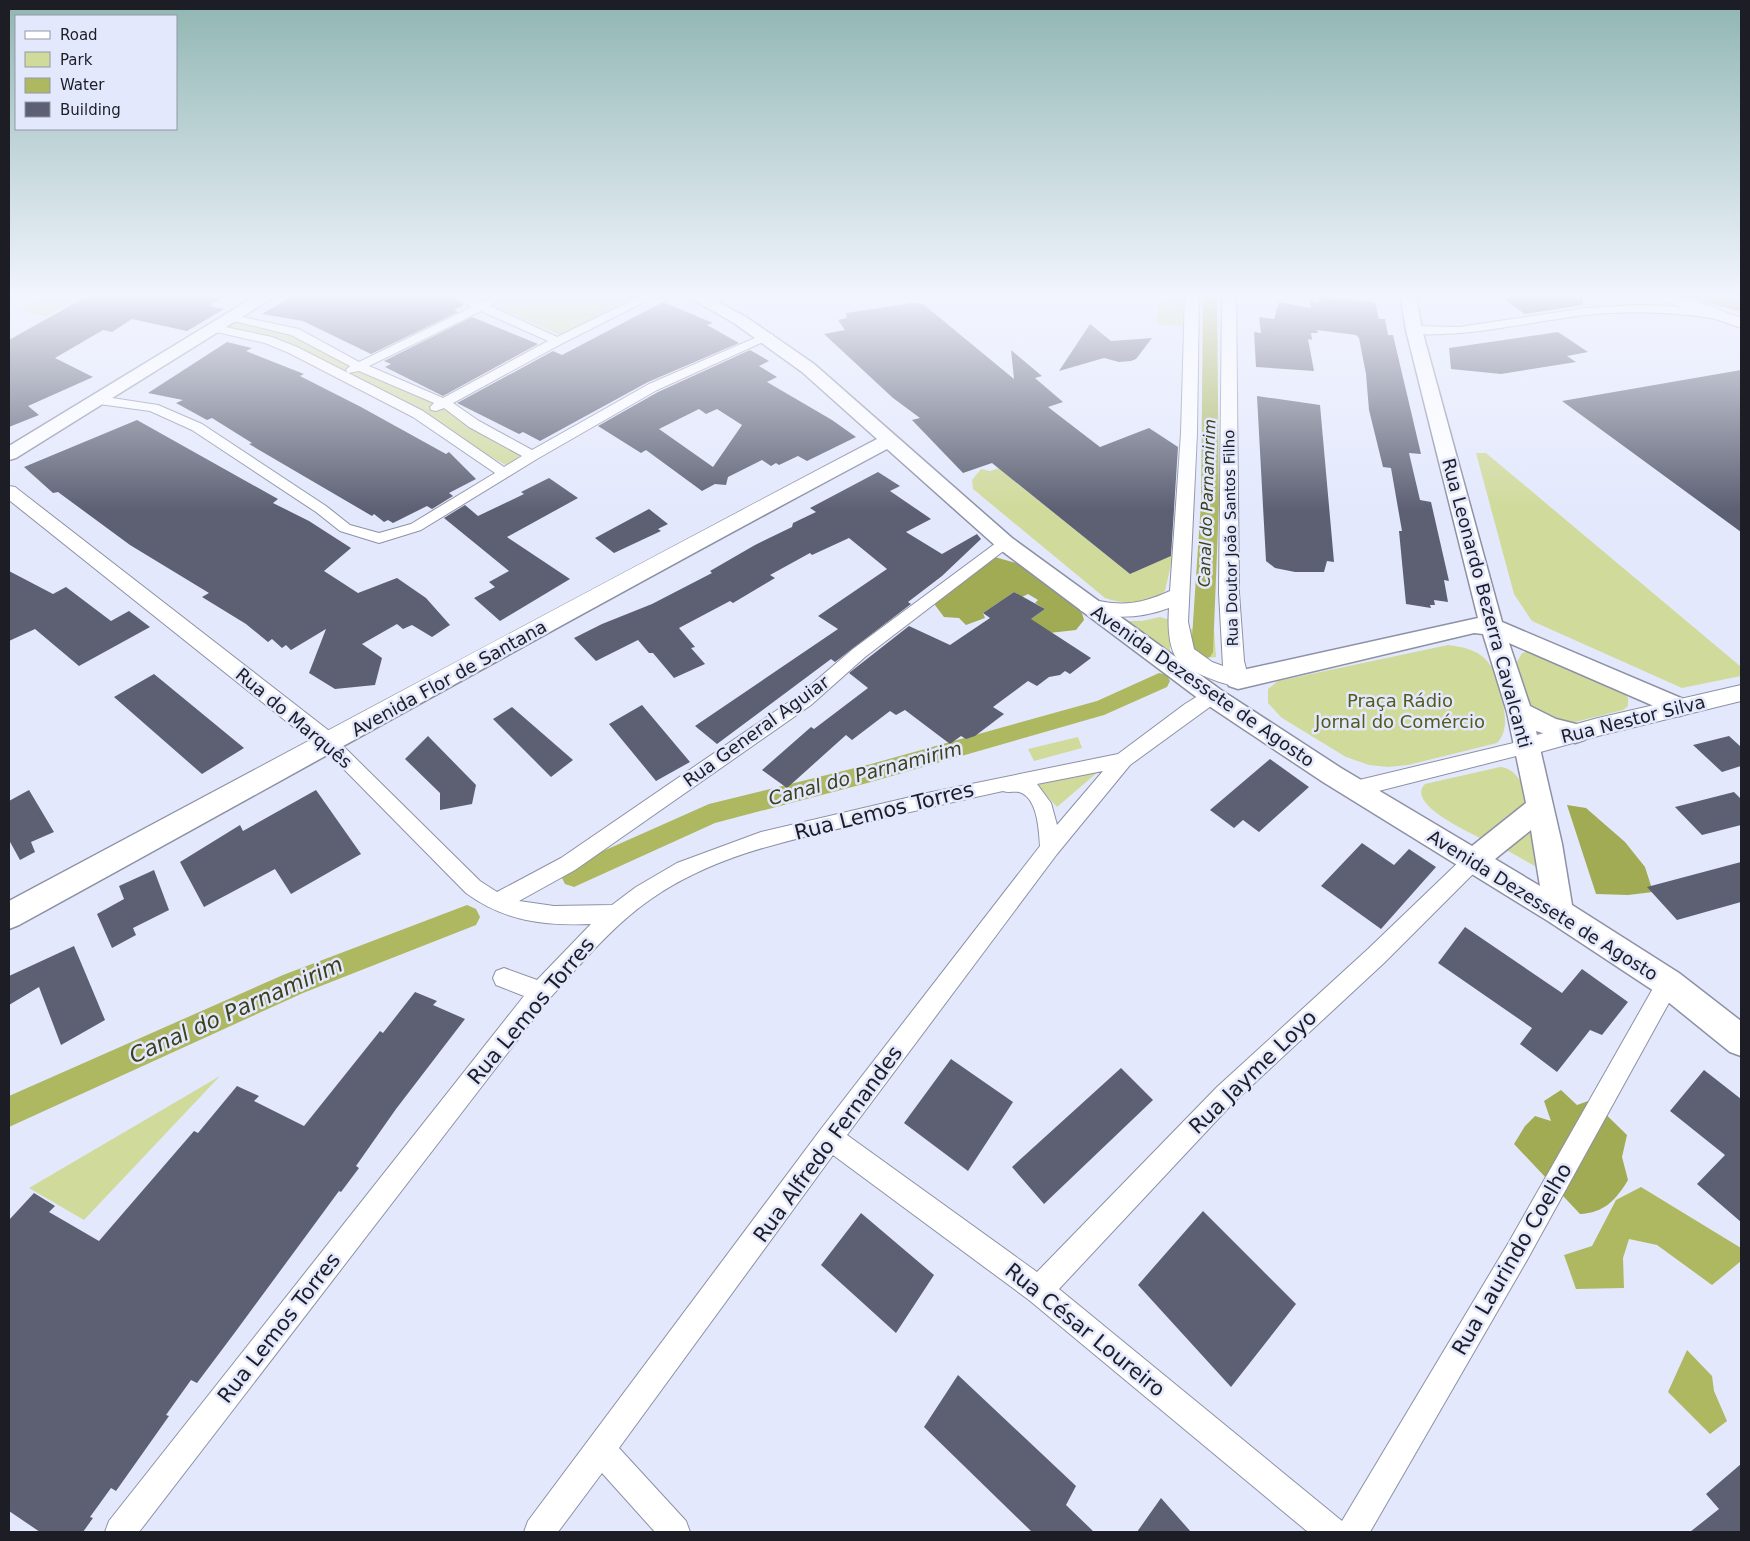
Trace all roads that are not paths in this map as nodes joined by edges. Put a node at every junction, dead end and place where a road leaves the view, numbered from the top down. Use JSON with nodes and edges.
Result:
{"nodes":[{"id":1,"x":154,"y":366,"type":"edge"},
{"id":2,"x":324,"y":366,"type":"edge"},
{"id":3,"x":358,"y":366,"type":"joint"},
{"id":4,"x":513,"y":366,"type":"edge"},
{"id":5,"x":702,"y":366,"type":"edge"},
{"id":6,"x":805,"y":366,"type":"edge"},
{"id":7,"x":1190,"y":366,"type":"edge"},
{"id":8,"x":1229,"y":366,"type":"edge"},
{"id":9,"x":1423,"y":366,"type":"edge"},
{"id":10,"x":342,"y":375,"type":"junction"},
{"id":11,"x":99,"y":400,"type":"junction"},
{"id":12,"x":445,"y":404,"type":"junction"},
{"id":13,"x":418,"y":414,"type":"junction"},
{"id":14,"x":889,"y":440,"type":"junction"},
{"id":15,"x":9,"y":454,"type":"edge"},
{"id":16,"x":532,"y":456,"type":"junction"},
{"id":17,"x":504,"y":473,"type":"junction"},
{"id":18,"x":9,"y":490,"type":"edge"},
{"id":19,"x":1004,"y":543,"type":"junction"},
{"id":20,"x":1178,"y":595,"type":"junction"},
{"id":21,"x":1088,"y":606,"type":"junction"},
{"id":22,"x":1492,"y":626,"type":"junction"},
{"id":23,"x":1443,"y":633,"type":"junction"},
{"id":24,"x":1503,"y":661,"type":"junction"},
{"id":25,"x":1236,"y":670,"type":"junction"},
{"id":26,"x":1741,"y":693,"type":"edge"},
{"id":27,"x":1212,"y":696,"type":"junction"},
{"id":28,"x":1679,"y":707,"type":"junction"},
{"id":29,"x":1519,"y":712,"type":"junction"},
{"id":30,"x":1575,"y":733,"type":"junction"},
{"id":31,"x":329,"y":743,"type":"junction"},
{"id":32,"x":1526,"y":747,"type":"junction"},
{"id":33,"x":1123,"y":760,"type":"junction"},
{"id":34,"x":991,"y":785,"type":"junction"},
{"id":35,"x":1355,"y":789,"type":"junction"},
{"id":36,"x":1540,"y":807,"type":"junction"},
{"id":37,"x":1050,"y":848,"type":"junction"},
{"id":38,"x":1473,"y":861,"type":"junction"},
{"id":39,"x":496,"y":903,"type":"junction"},
{"id":40,"x":1558,"y":912,"type":"junction"},
{"id":41,"x":616,"y":914,"type":"junction"},
{"id":42,"x":9,"y":916,"type":"edge"},
{"id":43,"x":504,"y":978,"type":"dead end"},
{"id":44,"x":1668,"y":984,"type":"junction"},
{"id":45,"x":541,"y":992,"type":"junction"},
{"id":46,"x":1741,"y":1041,"type":"edge"},
{"id":47,"x":830,"y":1138,"type":"junction"},
{"id":48,"x":1039,"y":1290,"type":"junction"},
{"id":49,"x":601,"y":1450,"type":"junction"},
{"id":50,"x":120,"y":1532,"type":"edge"},
{"id":51,"x":539,"y":1532,"type":"edge"},
{"id":52,"x":675,"y":1532,"type":"edge"},
{"id":53,"x":1332,"y":1532,"type":"edge"},
{"id":54,"x":1353,"y":1532,"type":"edge"}],
"edges":[{"from":1,"to":11,"type":"main road"},
{"from":2,"to":10,"type":"street"},
{"from":3,"to":10,"type":"street"},
{"from":3,"to":12,"type":"street"},
{"from":4,"to":12,"type":"street"},
{"from":5,"to":16,"type":"street"},
{"from":6,"to":14,"type":"main road","name":"Avenida Dezessete de Agosto"},
{"from":7,"to":20,"type":"street","name":"Rua Doutor João Santos Filho"},
{"from":8,"to":25,"type":"street","name":"Rua Doutor João Santos Filho"},
{"from":9,"to":22,"type":"main road","name":"Rua Leonardo Bezerra Cavalcanti"},
{"from":10,"to":13,"type":"street"},
{"from":11,"to":15,"type":"main road"},
{"from":11,"to":17,"type":"street"},
{"from":12,"to":13,"type":"street"},
{"from":12,"to":16,"type":"street"},
{"from":13,"to":17,"type":"street"},
{"from":14,"to":19,"type":"main road","name":"Avenida Dezessete de Agosto"},
{"from":14,"to":31,"type":"main road","name":"Avenida Flor de Santana"},
{"from":16,"to":17,"type":"street"},
{"from":18,"to":31,"type":"street","name":"Rua do Marquês"},
{"from":19,"to":21,"type":"main road","name":"Avenida Dezessete de Agosto"},
{"from":19,"to":39,"type":"street","name":"Rua General Aguiar"},
{"from":20,"to":21,"type":"street"},
{"from":20,"to":25,"type":"street","name":"Rua Doutor João Santos Filho"},
{"from":21,"to":27,"type":"main road","name":"Avenida Dezessete de Agosto"},
{"from":22,"to":23,"type":"main road"},
{"from":22,"to":24,"type":"main road","name":"Rua Leonardo Bezerra Cavalcanti"},
{"from":22,"to":28,"type":"main road"},
{"from":23,"to":24,"type":"main road"},
{"from":23,"to":25,"type":"main road"},
{"from":24,"to":29,"type":"main road","name":"Rua Leonardo Bezerra Cavalcanti"},
{"from":25,"to":27,"type":"street"},
{"from":26,"to":28,"type":"street","name":"Rua Nestor Silva"},
{"from":27,"to":33,"type":"street"},
{"from":27,"to":35,"type":"main road","name":"Avenida Dezessete de Agosto"},
{"from":28,"to":30,"type":"street","name":"Rua Nestor Silva"},
{"from":29,"to":30,"type":"main road"},
{"from":29,"to":32,"type":"main road","name":"Rua Leonardo Bezerra Cavalcanti"},
{"from":30,"to":32,"type":"street","name":"Rua Nestor Silva"},
{"from":31,"to":39,"type":"street","name":"Rua do Marquês"},
{"from":31,"to":42,"type":"main road","name":"Avenida Flor de Santana"},
{"from":32,"to":35,"type":"street"},
{"from":32,"to":36,"type":"main road","name":"Rua Leonardo Bezerra Cavalcanti"},
{"from":33,"to":34,"type":"street","name":"Rua Lemos Torres"},
{"from":33,"to":37,"type":"street","name":"Rua Alfredo Fernandes"},
{"from":34,"to":37,"type":"street"},
{"from":34,"to":41,"type":"street","name":"Rua Lemos Torres"},
{"from":35,"to":38,"type":"main road","name":"Avenida Dezessete de Agosto"},
{"from":36,"to":38,"type":"main road"},
{"from":36,"to":40,"type":"main road","name":"Rua Leonardo Bezerra Cavalcanti"},
{"from":37,"to":47,"type":"street","name":"Rua Alfredo Fernandes"},
{"from":38,"to":40,"type":"main road","name":"Avenida Dezessete de Agosto"},
{"from":38,"to":48,"type":"street","name":"Rua Jayme Loyo"},
{"from":39,"to":41,"type":"street","name":"Rua do Marquês"},
{"from":40,"to":44,"type":"main road","name":"Avenida Dezessete de Agosto"},
{"from":41,"to":45,"type":"street","name":"Rua Lemos Torres"},
{"from":43,"to":45,"type":"street"},
{"from":44,"to":46,"type":"main road","name":"Avenida Dezessete de Agosto"},
{"from":44,"to":54,"type":"street","name":"Rua Laurindo Coelho"},
{"from":45,"to":50,"type":"street","name":"Rua Lemos Torres"},
{"from":47,"to":48,"type":"street","name":"Rua César Loureiro"},
{"from":47,"to":49,"type":"street","name":"Rua Alfredo Fernandes"},
{"from":48,"to":53,"type":"street","name":"Rua César Loureiro"},
{"from":49,"to":51,"type":"street","name":"Rua Alfredo Fernandes"},
{"from":49,"to":52,"type":"street"}]}
